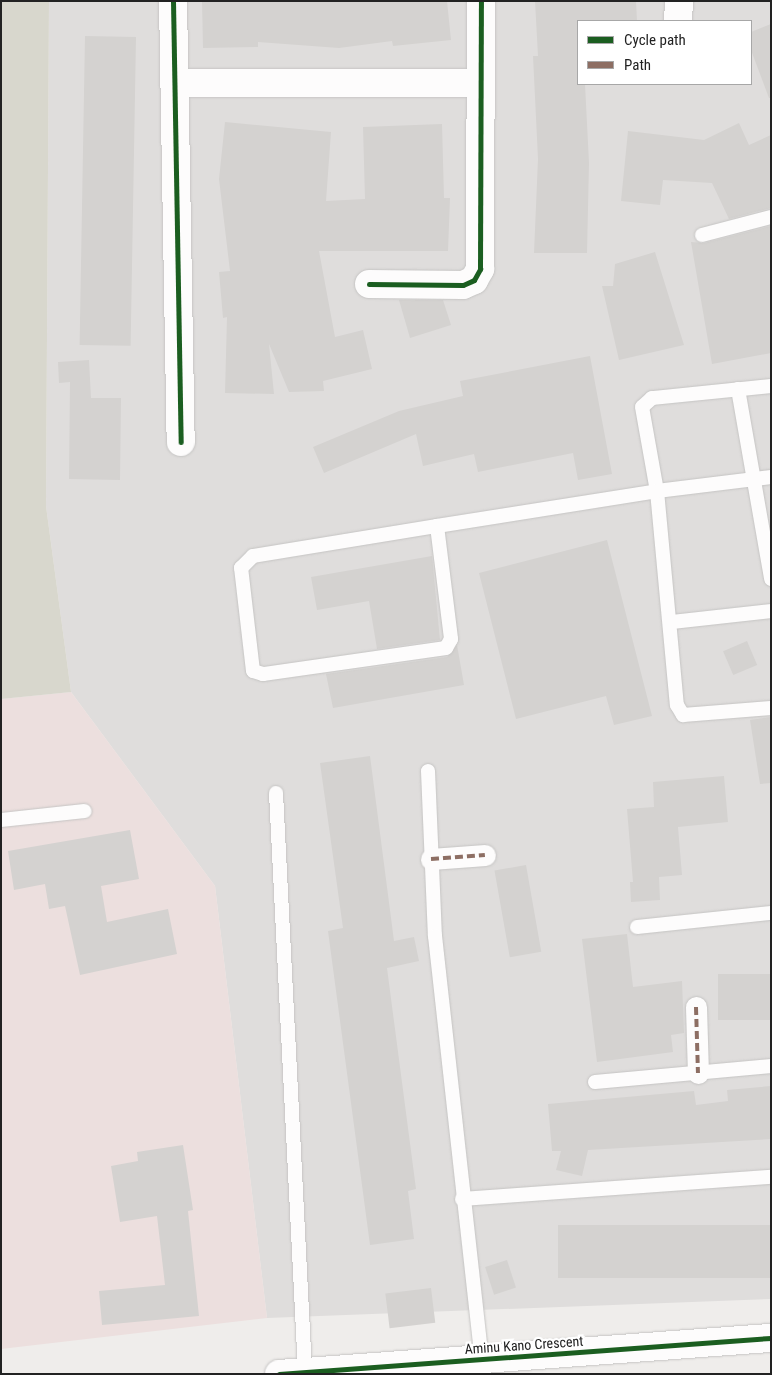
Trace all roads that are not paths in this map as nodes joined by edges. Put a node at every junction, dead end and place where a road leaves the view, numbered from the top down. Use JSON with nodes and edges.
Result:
{"nodes":[{"id":1,"x":173,"y":1,"type":"edge"},
{"id":2,"x":480,"y":1,"type":"edge"},
{"id":3,"x":679,"y":1,"type":"edge"},
{"id":4,"x":678,"y":20,"type":"edge"},
{"id":5,"x":174,"y":82,"type":"junction"},
{"id":6,"x":481,"y":83,"type":"junction"},
{"id":7,"x":771,"y":217,"type":"edge"},
{"id":8,"x":702,"y":235,"type":"dead end"},
{"id":9,"x":369,"y":284,"type":"dead end"},
{"id":10,"x":771,"y":386,"type":"edge"},
{"id":11,"x":738,"y":390,"type":"junction"},
{"id":12,"x":181,"y":442,"type":"dead end"},
{"id":13,"x":771,"y":477,"type":"edge"},
{"id":14,"x":752,"y":480,"type":"junction"},
{"id":15,"x":657,"y":491,"type":"junction"},
{"id":16,"x":437,"y":526,"type":"junction"},
{"id":17,"x":771,"y":579,"type":"edge"},
{"id":18,"x":771,"y":611,"type":"edge"},
{"id":19,"x":672,"y":622,"type":"junction"},
{"id":20,"x":771,"y":708,"type":"edge"},
{"id":21,"x":428,"y":771,"type":"dead end"},
{"id":22,"x":276,"y":793,"type":"dead end"},
{"id":23,"x":85,"y":810,"type":"dead end"},
{"id":24,"x":1,"y":820,"type":"edge"},
{"id":25,"x":485,"y":855,"type":"dead end"},
{"id":26,"x":431,"y":859,"type":"junction"},
{"id":27,"x":771,"y":914,"type":"edge"},
{"id":28,"x":637,"y":927,"type":"dead end"},
{"id":29,"x":696,"y":1007,"type":"dead end"},
{"id":30,"x":771,"y":1066,"type":"edge"},
{"id":31,"x":698,"y":1073,"type":"junction"},
{"id":32,"x":595,"y":1082,"type":"dead end"},
{"id":33,"x":771,"y":1178,"type":"edge"},
{"id":34,"x":462,"y":1199,"type":"junction"},
{"id":35,"x":771,"y":1338,"type":"edge"},
{"id":36,"x":482,"y":1360,"type":"junction"},
{"id":37,"x":292,"y":1373,"type":"edge"}],
"edges":[{"from":1,"to":5,"type":"street"},
{"from":2,"to":6,"type":"street"},
{"from":3,"to":4,"type":"street"},
{"from":5,"to":6,"type":"street"},
{"from":5,"to":12,"type":"street"},
{"from":6,"to":9,"type":"street"},
{"from":7,"to":8,"type":"lane"},
{"from":10,"to":11,"type":"lane"},
{"from":11,"to":14,"type":"lane"},
{"from":11,"to":15,"type":"lane"},
{"from":13,"to":14,"type":"lane"},
{"from":14,"to":15,"type":"lane"},
{"from":14,"to":17,"type":"lane"},
{"from":15,"to":16,"type":"lane"},
{"from":15,"to":19,"type":"lane"},
{"from":16,"to":16,"type":"lane"},
{"from":18,"to":19,"type":"lane"},
{"from":19,"to":20,"type":"lane"},
{"from":21,"to":26,"type":"lane"},
{"from":22,"to":37,"type":"lane"},
{"from":23,"to":24,"type":"lane"},
{"from":25,"to":26,"type":"street"},
{"from":26,"to":34,"type":"lane"},
{"from":27,"to":28,"type":"lane"},
{"from":29,"to":31,"type":"street"},
{"from":30,"to":31,"type":"lane"},
{"from":31,"to":32,"type":"lane"},
{"from":33,"to":34,"type":"lane"},
{"from":34,"to":36,"type":"lane"},
{"from":35,"to":36,"type":"street","name":"Aminu Kano Crescent"},
{"from":36,"to":37,"type":"street","name":"Aminu Kano Crescent"}]}
